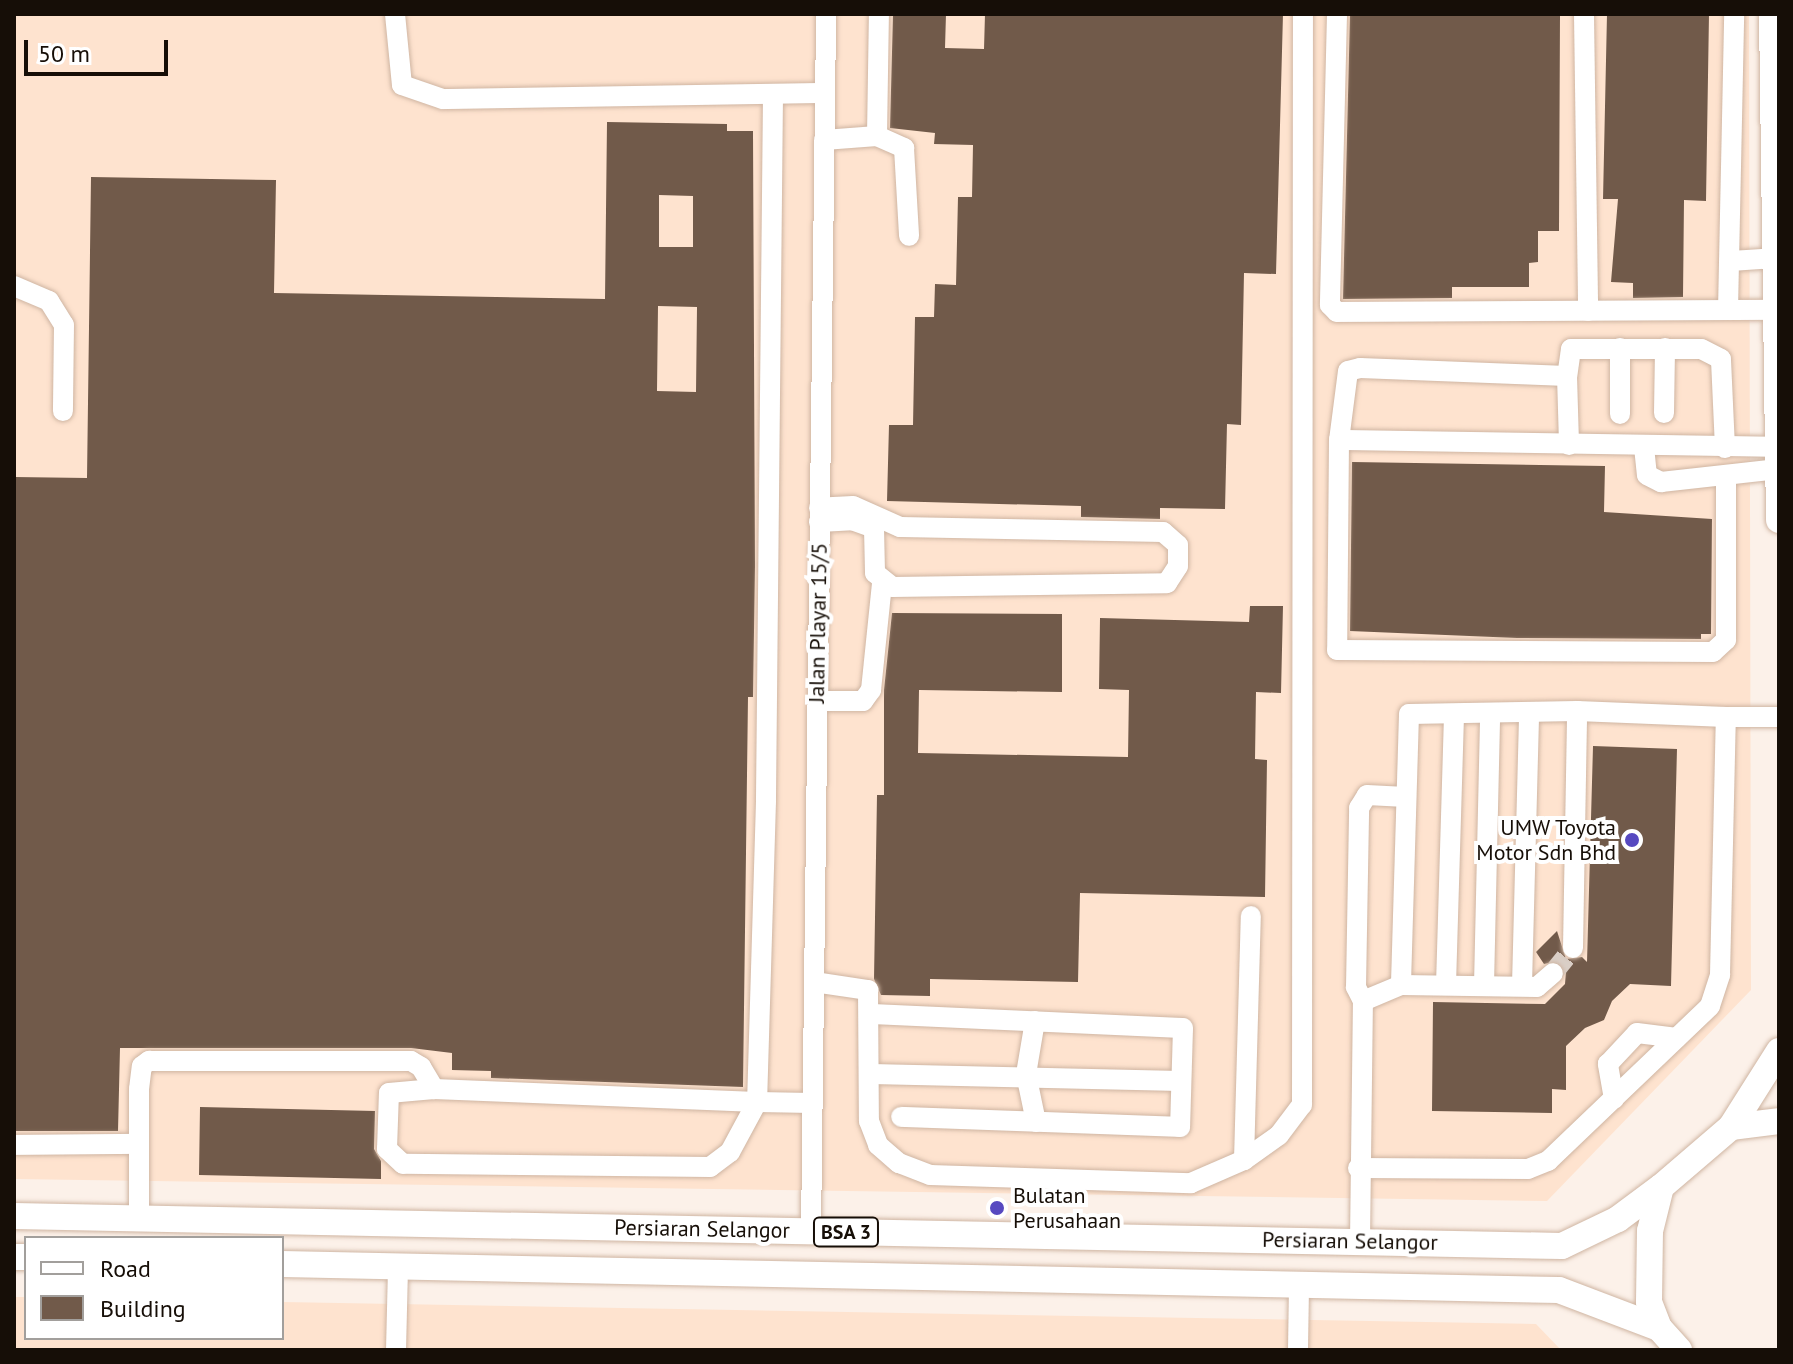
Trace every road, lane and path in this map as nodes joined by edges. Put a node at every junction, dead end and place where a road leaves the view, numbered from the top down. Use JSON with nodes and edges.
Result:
{"nodes":[{"id":1,"x":395,"y":14,"type":"edge"},
{"id":2,"x":826,"y":14,"type":"edge"},
{"id":3,"x":879,"y":14,"type":"edge"},
{"id":4,"x":1303,"y":14,"type":"edge"},
{"id":5,"x":1337,"y":14,"type":"edge"},
{"id":6,"x":1584,"y":14,"type":"edge"},
{"id":7,"x":1734,"y":14,"type":"edge"},
{"id":8,"x":1772,"y":14,"type":"edge"},
{"id":9,"x":825,"y":93,"type":"junction"},
{"id":10,"x":773,"y":94,"type":"junction"},
{"id":11,"x":877,"y":136,"type":"junction"},
{"id":12,"x":824,"y":140,"type":"junction"},
{"id":13,"x":909,"y":236,"type":"dead end"},
{"id":14,"x":1775,"y":258,"type":"junction"},
{"id":15,"x":1730,"y":261,"type":"junction"},
{"id":16,"x":14,"y":286,"type":"edge"},
{"id":17,"x":1728,"y":310,"type":"junction"},
{"id":18,"x":1776,"y":310,"type":"junction"},
{"id":19,"x":1588,"y":311,"type":"junction"},
{"id":20,"x":1620,"y":348,"type":"junction"},
{"id":21,"x":1665,"y":348,"type":"junction"},
{"id":22,"x":1567,"y":376,"type":"junction"},
{"id":23,"x":63,"y":411,"type":"dead end"},
{"id":24,"x":1664,"y":413,"type":"dead end"},
{"id":25,"x":1620,"y":414,"type":"dead end"},
{"id":26,"x":1339,"y":440,"type":"junction"},
{"id":27,"x":1569,"y":445,"type":"junction"},
{"id":28,"x":1644,"y":447,"type":"junction"},
{"id":29,"x":1725,"y":448,"type":"junction"},
{"id":30,"x":1778,"y":458,"type":"edge"},
{"id":31,"x":1726,"y":479,"type":"junction"},
{"id":32,"x":819,"y":515,"type":"junction"},
{"id":33,"x":1779,"y":520,"type":"edge"},
{"id":34,"x":882,"y":583,"type":"junction"},
{"id":35,"x":817,"y":701,"type":"junction"},
{"id":36,"x":1577,"y":711,"type":"junction"},
{"id":37,"x":1529,"y":712,"type":"junction"},
{"id":38,"x":1490,"y":713,"type":"junction"},
{"id":39,"x":1454,"y":715,"type":"junction"},
{"id":40,"x":1726,"y":717,"type":"junction"},
{"id":41,"x":1779,"y":717,"type":"edge"},
{"id":42,"x":1406,"y":797,"type":"junction"},
{"id":43,"x":1251,"y":916,"type":"dead end"},
{"id":44,"x":1573,"y":948,"type":"tunnel mouth"},
{"id":45,"x":1553,"y":973,"type":"tunnel mouth"},
{"id":46,"x":814,"y":982,"type":"junction"},
{"id":47,"x":1401,"y":985,"type":"junction"},
{"id":48,"x":1446,"y":985,"type":"junction"},
{"id":49,"x":1484,"y":985,"type":"junction"},
{"id":50,"x":1522,"y":985,"type":"junction"},
{"id":51,"x":1363,"y":1001,"type":"junction"},
{"id":52,"x":871,"y":1014,"type":"junction"},
{"id":53,"x":1035,"y":1021,"type":"junction"},
{"id":54,"x":1677,"y":1038,"type":"junction"},
{"id":55,"x":1779,"y":1051,"type":"edge"},
{"id":56,"x":870,"y":1074,"type":"junction"},
{"id":57,"x":1026,"y":1074,"type":"junction"},
{"id":58,"x":1181,"y":1081,"type":"junction"},
{"id":59,"x":434,"y":1089,"type":"junction"},
{"id":60,"x":1614,"y":1099,"type":"junction"},
{"id":61,"x":757,"y":1102,"type":"junction"},
{"id":62,"x":812,"y":1103,"type":"junction"},
{"id":63,"x":901,"y":1117,"type":"dead end"},
{"id":64,"x":1779,"y":1121,"type":"edge"},
{"id":65,"x":1036,"y":1122,"type":"junction"},
{"id":66,"x":1731,"y":1127,"type":"junction"},
{"id":67,"x":137,"y":1144,"type":"junction"},
{"id":68,"x":14,"y":1145,"type":"edge"},
{"id":69,"x":1244,"y":1160,"type":"junction"},
{"id":70,"x":1358,"y":1168,"type":"junction"},
{"id":71,"x":1661,"y":1187,"type":"junction"},
{"id":72,"x":14,"y":1216,"type":"edge"},
{"id":73,"x":139,"y":1219,"type":"junction"},
{"id":74,"x":811,"y":1231,"type":"junction"},
{"id":75,"x":1360,"y":1242,"type":"junction"},
{"id":76,"x":284,"y":1264,"type":"edge"},
{"id":77,"x":398,"y":1267,"type":"junction"},
{"id":78,"x":1299,"y":1285,"type":"junction"},
{"id":79,"x":1659,"y":1328,"type":"junction"},
{"id":80,"x":396,"y":1350,"type":"edge"},
{"id":81,"x":1298,"y":1350,"type":"edge"},
{"id":82,"x":1679,"y":1350,"type":"edge"}],
"edges":[{"from":1,"to":10,"type":"street"},
{"from":2,"to":9,"type":"street","name":"Jalan Playar 15/5"},
{"from":3,"to":11,"type":"street"},
{"from":4,"to":69,"type":"street"},
{"from":5,"to":19,"type":"street"},
{"from":6,"to":19,"type":"street"},
{"from":7,"to":15,"type":"street"},
{"from":8,"to":14,"type":"main road"},
{"from":9,"to":10,"type":"street"},
{"from":9,"to":12,"type":"street","name":"Jalan Playar 15/5"},
{"from":10,"to":61,"type":"street"},
{"from":11,"to":12,"type":"street"},
{"from":11,"to":13,"type":"street"},
{"from":12,"to":32,"type":"street","name":"Jalan Playar 15/5"},
{"from":14,"to":15,"type":"street"},
{"from":14,"to":18,"type":"main road"},
{"from":15,"to":17,"type":"street"},
{"from":16,"to":23,"type":"street"},
{"from":17,"to":18,"type":"street"},
{"from":17,"to":19,"type":"street"},
{"from":18,"to":30,"type":"main road"},
{"from":20,"to":21,"type":"street"},
{"from":20,"to":22,"type":"street"},
{"from":20,"to":25,"type":"street"},
{"from":21,"to":24,"type":"street"},
{"from":21,"to":29,"type":"street"},
{"from":22,"to":26,"type":"street"},
{"from":22,"to":27,"type":"street"},
{"from":26,"to":27,"type":"street"},
{"from":26,"to":31,"type":"street"},
{"from":27,"to":28,"type":"street"},
{"from":28,"to":29,"type":"street"},
{"from":28,"to":31,"type":"street"},
{"from":29,"to":30,"type":"street"},
{"from":30,"to":31,"type":"street"},
{"from":30,"to":33,"type":"main road"},
{"from":32,"to":34,"type":"street"},
{"from":32,"to":34,"type":"street"},
{"from":32,"to":35,"type":"street","name":"Jalan Playar 15/5"},
{"from":34,"to":35,"type":"street"},
{"from":35,"to":46,"type":"street","name":"Jalan Playar 15/5"},
{"from":36,"to":37,"type":"street"},
{"from":36,"to":40,"type":"street"},
{"from":36,"to":44,"type":"street"},
{"from":37,"to":38,"type":"street"},
{"from":37,"to":50,"type":"street"},
{"from":38,"to":39,"type":"street"},
{"from":38,"to":49,"type":"street"},
{"from":39,"to":42,"type":"street"},
{"from":39,"to":48,"type":"street"},
{"from":40,"to":41,"type":"street"},
{"from":40,"to":54,"type":"street"},
{"from":42,"to":47,"type":"street"},
{"from":42,"to":51,"type":"street"},
{"from":43,"to":69,"type":"street"},
{"from":45,"to":50,"type":"street"},
{"from":46,"to":52,"type":"street"},
{"from":46,"to":62,"type":"street","name":"Jalan Playar 15/5"},
{"from":47,"to":48,"type":"street"},
{"from":47,"to":51,"type":"street"},
{"from":48,"to":49,"type":"street"},
{"from":49,"to":50,"type":"street"},
{"from":51,"to":70,"type":"street"},
{"from":52,"to":53,"type":"street"},
{"from":52,"to":56,"type":"street"},
{"from":53,"to":57,"type":"street"},
{"from":53,"to":58,"type":"street"},
{"from":54,"to":60,"type":"street"},
{"from":54,"to":60,"type":"street"},
{"from":55,"to":66,"type":"main road"},
{"from":56,"to":57,"type":"street"},
{"from":56,"to":69,"type":"street"},
{"from":57,"to":58,"type":"street"},
{"from":57,"to":65,"type":"street"},
{"from":58,"to":65,"type":"street"},
{"from":59,"to":61,"type":"street"},
{"from":59,"to":61,"type":"street"},
{"from":59,"to":67,"type":"street"},
{"from":60,"to":70,"type":"street"},
{"from":61,"to":62,"type":"street"},
{"from":62,"to":74,"type":"street","name":"Jalan Playar 15/5"},
{"from":63,"to":65,"type":"street"},
{"from":64,"to":66,"type":"main road"},
{"from":66,"to":71,"type":"main road"},
{"from":67,"to":68,"type":"street"},
{"from":67,"to":73,"type":"street"},
{"from":70,"to":75,"type":"street"},
{"from":71,"to":75,"type":"main road","name":"Persiaran Selangor","number":"BSA 3"},
{"from":71,"to":79,"type":"main road"},
{"from":72,"to":73,"type":"main road","name":"Persiaran Selangor","number":"BSA 3"},
{"from":73,"to":74,"type":"main road","name":"Persiaran Selangor","number":"BSA 3"},
{"from":74,"to":75,"type":"main road","name":"Persiaran Selangor","number":"BSA 3"},
{"from":76,"to":77,"type":"main road","name":"Persiaran Selangor","number":"BSA 3"},
{"from":77,"to":78,"type":"main road","name":"Persiaran Selangor","number":"BSA 3"},
{"from":77,"to":80,"type":"street"},
{"from":78,"to":79,"type":"main road","name":"Persiaran Selangor","number":"BSA 3"},
{"from":78,"to":81,"type":"street"},
{"from":79,"to":82,"type":"main road"}]}
